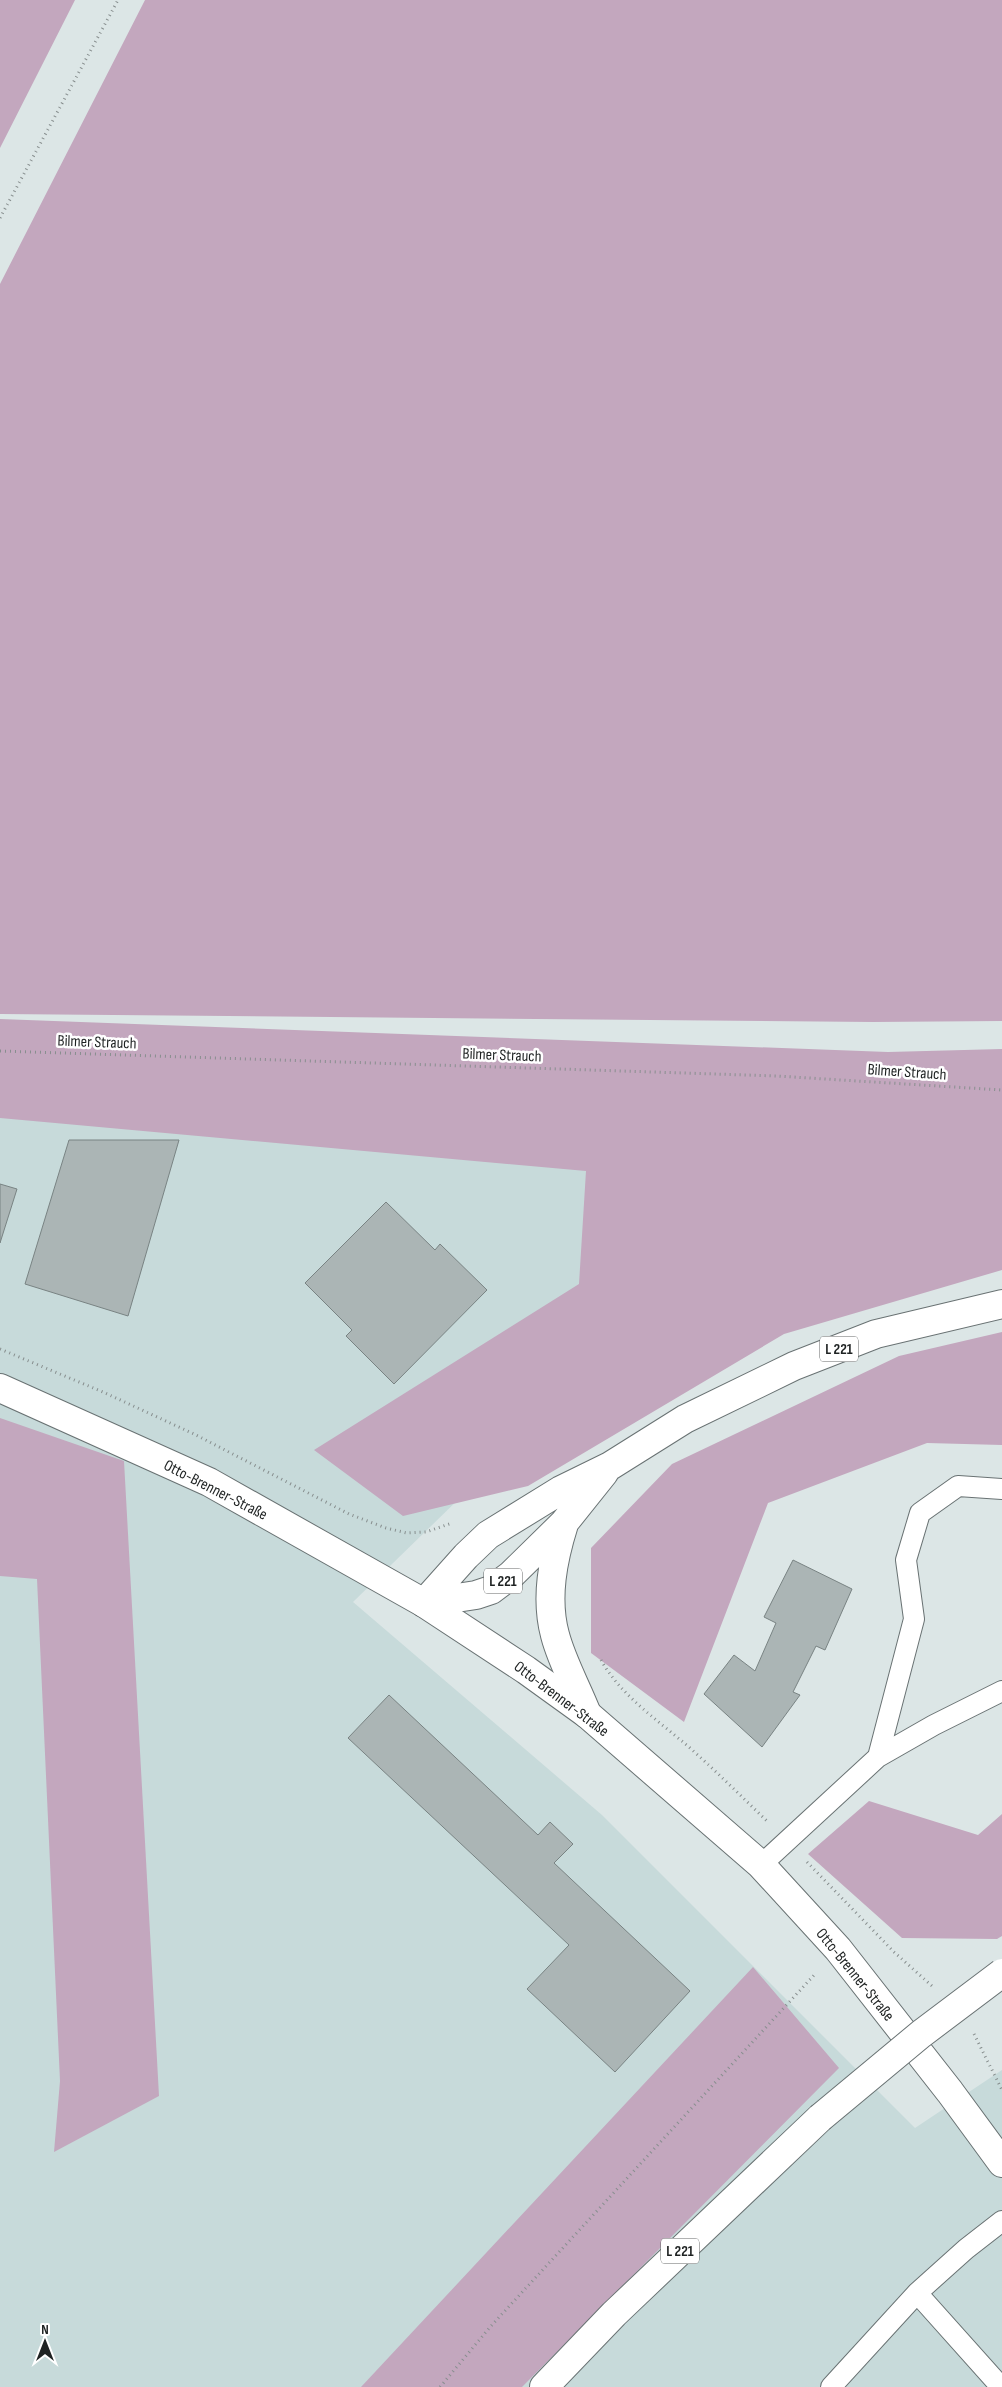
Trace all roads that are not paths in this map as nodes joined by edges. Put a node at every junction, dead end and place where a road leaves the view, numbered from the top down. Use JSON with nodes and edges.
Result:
{"nodes":[{"id":1,"x":1002,"y":1304,"type":"edge"},
{"id":2,"x":0,"y":1388,"type":"edge"},
{"id":3,"x":610,"y":1466,"type":"junction"},
{"id":4,"x":1002,"y":1489,"type":"edge"},
{"id":5,"x":564,"y":1523,"type":"junction"},
{"id":6,"x":424,"y":1603,"type":"junction"},
{"id":7,"x":1002,"y":1691,"type":"edge"},
{"id":8,"x":587,"y":1714,"type":"junction"},
{"id":9,"x":878,"y":1757,"type":"junction"},
{"id":10,"x":761,"y":1865,"type":"junction"},
{"id":11,"x":1002,"y":1973,"type":"edge"},
{"id":12,"x":1002,"y":2163,"type":"edge"},
{"id":13,"x":1002,"y":2221,"type":"edge"},
{"id":14,"x":916,"y":2293,"type":"junction"},
{"id":15,"x":544,"y":2387,"type":"edge"},
{"id":16,"x":831,"y":2387,"type":"edge"},
{"id":17,"x":1001,"y":2387,"type":"edge"}],
"edges":[{"from":1,"to":3,"type":"main road","number":"L 221"},
{"from":2,"to":6,"type":"main road","name":"Otto-Brenner-Straße"},
{"from":3,"to":5,"type":"main road","number":"L 221"},
{"from":3,"to":6,"type":"main road","number":"L 221"},
{"from":4,"to":9,"type":"lane"},
{"from":5,"to":6,"type":"main road","number":"L 221"},
{"from":5,"to":8,"type":"main road","number":"L 221"},
{"from":6,"to":8,"type":"main road","name":"Otto-Brenner-Straße"},
{"from":7,"to":9,"type":"lane"},
{"from":8,"to":10,"type":"main road","name":"Otto-Brenner-Straße"},
{"from":9,"to":10,"type":"lane"},
{"from":10,"to":12,"type":"main road","name":"Otto-Brenner-Straße"},
{"from":11,"to":15,"type":"main road","number":"L 221","bridge":true},
{"from":13,"to":14,"type":"lane"},
{"from":14,"to":16,"type":"lane"},
{"from":14,"to":17,"type":"lane"}]}
